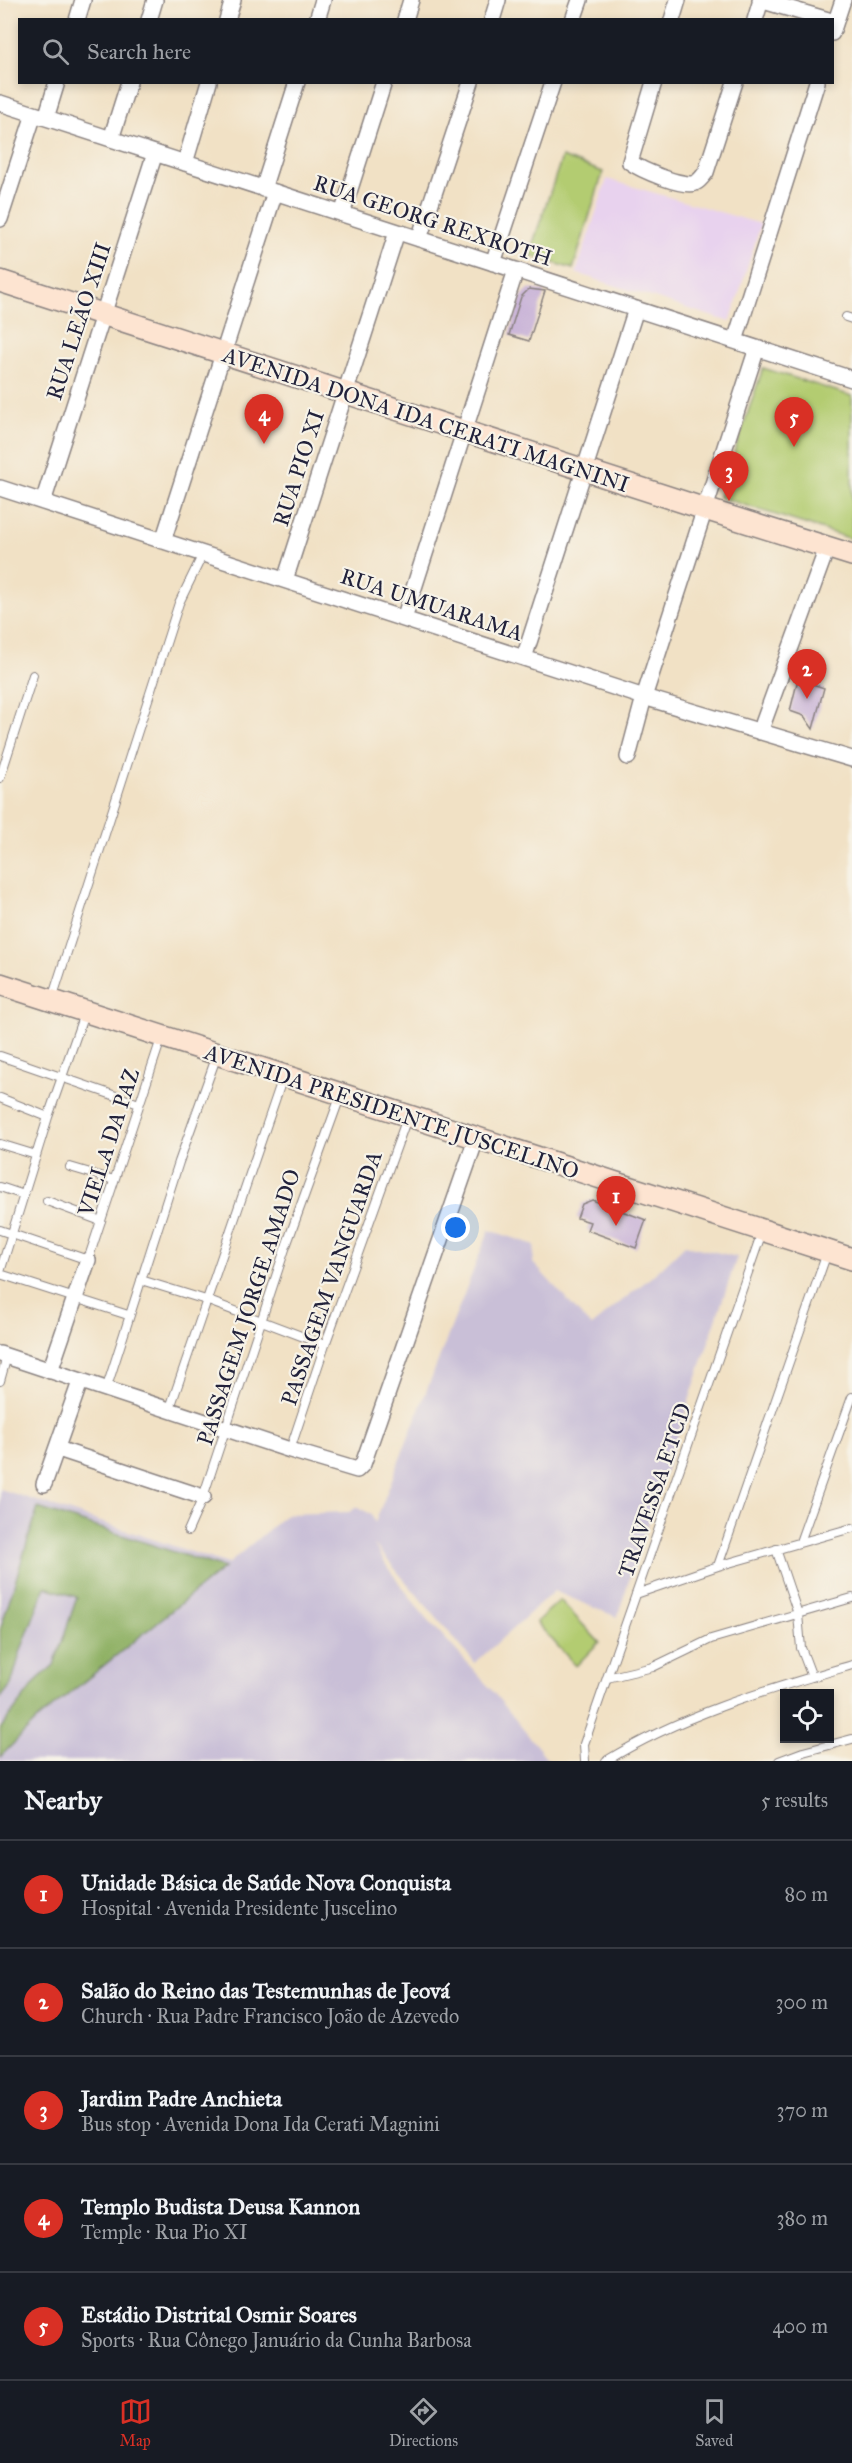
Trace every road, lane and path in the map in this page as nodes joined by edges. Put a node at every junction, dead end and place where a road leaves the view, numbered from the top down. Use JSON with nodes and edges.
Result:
{"nodes":[{"id":1,"x":83,"y":0,"type":"edge"},
{"id":2,"x":156,"y":0,"type":"edge"},
{"id":3,"x":233,"y":0,"type":"edge"},
{"id":4,"x":323,"y":0,"type":"edge"},
{"id":5,"x":411,"y":0,"type":"edge"},
{"id":6,"x":498,"y":0,"type":"edge"},
{"id":7,"x":580,"y":0,"type":"edge"},
{"id":8,"x":678,"y":0,"type":"edge"},
{"id":9,"x":761,"y":0,"type":"edge"},
{"id":10,"x":843,"y":0,"type":"edge"},
{"id":11,"x":78,"y":18,"type":"edge"},
{"id":12,"x":150,"y":18,"type":"edge"},
{"id":13,"x":228,"y":18,"type":"edge"},
{"id":14,"x":318,"y":18,"type":"edge"},
{"id":15,"x":406,"y":18,"type":"edge"},
{"id":16,"x":493,"y":18,"type":"edge"},
{"id":17,"x":574,"y":18,"type":"edge"},
{"id":18,"x":673,"y":18,"type":"edge"},
{"id":19,"x":756,"y":18,"type":"edge"},
{"id":20,"x":814,"y":18,"type":"edge"},
{"id":21,"x":834,"y":20,"type":"edge"},
{"id":22,"x":56,"y":84,"type":"edge"},
{"id":23,"x":128,"y":84,"type":"edge"},
{"id":24,"x":208,"y":84,"type":"edge"},
{"id":25,"x":296,"y":84,"type":"edge"},
{"id":26,"x":383,"y":84,"type":"edge"},
{"id":27,"x":470,"y":84,"type":"edge"},
{"id":28,"x":552,"y":84,"type":"edge"},
{"id":29,"x":653,"y":84,"type":"edge"},
{"id":30,"x":734,"y":84,"type":"edge"},
{"id":31,"x":816,"y":84,"type":"edge"},
{"id":32,"x":0,"y":103,"type":"edge"},
{"id":33,"x":40,"y":116,"type":"junction"},
{"id":34,"x":111,"y":139,"type":"junction"},
{"id":35,"x":155,"y":153,"type":"junction"},
{"id":36,"x":185,"y":163,"type":"junction"},
{"id":37,"x":269,"y":190,"type":"junction"},
{"id":38,"x":342,"y":214,"type":"junction"},
{"id":39,"x":0,"y":219,"type":"edge"},
{"id":40,"x":397,"y":232,"type":"junction"},
{"id":41,"x":419,"y":239,"type":"junction"},
{"id":42,"x":493,"y":263,"type":"junction"},
{"id":43,"x":516,"y":270,"type":"junction"},
{"id":44,"x":0,"y":281,"type":"edge"},
{"id":45,"x":636,"y":309,"type":"junction"},
{"id":46,"x":103,"y":314,"type":"junction"},
{"id":47,"x":735,"y":341,"type":"junction"},
{"id":48,"x":757,"y":348,"type":"junction"},
{"id":49,"x":224,"y":353,"type":"junction"},
{"id":50,"x":852,"y":379,"type":"edge"},
{"id":51,"x":345,"y":393,"type":"junction"},
{"id":52,"x":464,"y":431,"type":"junction"},
{"id":53,"x":584,"y":470,"type":"junction"},
{"id":54,"x":0,"y":488,"type":"edge"},
{"id":55,"x":43,"y":502,"type":"junction"},
{"id":56,"x":705,"y":509,"type":"junction"},
{"id":57,"x":163,"y":541,"type":"junction"},
{"id":58,"x":827,"y":548,"type":"junction"},
{"id":59,"x":203,"y":554,"type":"junction"},
{"id":60,"x":852,"y":555,"type":"edge"},
{"id":61,"x":285,"y":580,"type":"junction"},
{"id":62,"x":404,"y":619,"type":"junction"},
{"id":63,"x":524,"y":658,"type":"junction"},
{"id":64,"x":33,"y":675,"type":"dead end"},
{"id":65,"x":644,"y":697,"type":"junction"},
{"id":66,"x":760,"y":732,"type":"junction"},
{"id":67,"x":628,"y":757,"type":"dead end"},
{"id":68,"x":852,"y":759,"type":"edge"},
{"id":69,"x":0,"y":778,"type":"edge"},
{"id":70,"x":0,"y":984,"type":"edge"},
{"id":71,"x":51,"y":1000,"type":"junction"},
{"id":72,"x":84,"y":1011,"type":"junction"},
{"id":73,"x":162,"y":1035,"type":"junction"},
{"id":74,"x":217,"y":1054,"type":"junction"},
{"id":75,"x":0,"y":1056,"type":"edge"},
{"id":76,"x":284,"y":1076,"type":"junction"},
{"id":77,"x":62,"y":1078,"type":"junction"},
{"id":78,"x":340,"y":1094,"type":"junction"},
{"id":79,"x":0,"y":1098,"type":"edge"},
{"id":80,"x":139,"y":1104,"type":"junction"},
{"id":81,"x":48,"y":1117,"type":"junction"},
{"id":82,"x":407,"y":1117,"type":"junction"},
{"id":83,"x":476,"y":1139,"type":"junction"},
{"id":84,"x":0,"y":1144,"type":"edge"},
{"id":85,"x":36,"y":1155,"type":"junction"},
{"id":86,"x":70,"y":1167,"type":"dead end"},
{"id":87,"x":114,"y":1180,"type":"junction"},
{"id":88,"x":0,"y":1187,"type":"edge"},
{"id":89,"x":24,"y":1195,"type":"junction"},
{"id":90,"x":47,"y":1201,"type":"dead end"},
{"id":91,"x":101,"y":1221,"type":"junction"},
{"id":92,"x":0,"y":1230,"type":"edge"},
{"id":93,"x":763,"y":1231,"type":"junction"},
{"id":94,"x":12,"y":1234,"type":"junction"},
{"id":95,"x":828,"y":1251,"type":"junction"},
{"id":96,"x":852,"y":1259,"type":"edge"},
{"id":97,"x":88,"y":1260,"type":"junction"},
{"id":98,"x":0,"y":1273,"type":"edge"},
{"id":99,"x":141,"y":1280,"type":"junction"},
{"id":100,"x":74,"y":1299,"type":"junction"},
{"id":101,"x":206,"y":1300,"type":"junction"},
{"id":102,"x":128,"y":1316,"type":"junction"},
{"id":103,"x":263,"y":1320,"type":"junction"},
{"id":104,"x":325,"y":1345,"type":"junction"},
{"id":105,"x":4,"y":1355,"type":"edge"},
{"id":106,"x":50,"y":1371,"type":"junction"},
{"id":107,"x":0,"y":1381,"type":"edge"},
{"id":108,"x":80,"y":1382,"type":"junction"},
{"id":109,"x":106,"y":1390,"type":"junction"},
{"id":110,"x":852,"y":1397,"type":"edge"},
{"id":111,"x":169,"y":1411,"type":"junction"},
{"id":112,"x":226,"y":1429,"type":"junction"},
{"id":113,"x":58,"y":1449,"type":"junction"},
{"id":114,"x":290,"y":1450,"type":"junction"},
{"id":115,"x":44,"y":1484,"type":"dead end"},
{"id":116,"x":203,"y":1497,"type":"junction"},
{"id":117,"x":852,"y":1528,"type":"edge"},
{"id":118,"x":188,"y":1532,"type":"dead end"},
{"id":119,"x":800,"y":1542,"type":"junction"},
{"id":120,"x":776,"y":1549,"type":"junction"},
{"id":121,"x":718,"y":1566,"type":"junction"},
{"id":122,"x":636,"y":1594,"type":"junction"},
{"id":123,"x":852,"y":1598,"type":"edge"},
{"id":124,"x":798,"y":1614,"type":"junction"},
{"id":125,"x":852,"y":1665,"type":"edge"},
{"id":126,"x":812,"y":1677,"type":"junction"},
{"id":127,"x":607,"y":1678,"type":"junction"},
{"id":128,"x":852,"y":1739,"type":"edge"},
{"id":129,"x":585,"y":1761,"type":"edge"},
{"id":130,"x":606,"y":1761,"type":"edge"},
{"id":131,"x":779,"y":1761,"type":"edge"}],
"edges":[{"from":1,"to":11,"type":"street"},
{"from":2,"to":12,"type":"street"},
{"from":3,"to":13,"type":"street"},
{"from":4,"to":14,"type":"street"},
{"from":5,"to":15,"type":"street"},
{"from":6,"to":16,"type":"street"},
{"from":7,"to":17,"type":"street"},
{"from":8,"to":18,"type":"street"},
{"from":9,"to":19,"type":"street"},
{"from":9,"to":20,"type":"street"},
{"from":10,"to":21,"type":"street"},
{"from":22,"to":33,"type":"street"},
{"from":23,"to":34,"type":"street"},
{"from":24,"to":36,"type":"street"},
{"from":25,"to":37,"type":"street"},
{"from":26,"to":38,"type":"street"},
{"from":27,"to":41,"type":"street"},
{"from":28,"to":42,"type":"street"},
{"from":29,"to":30,"type":"street"},
{"from":31,"to":47,"type":"street"},
{"from":32,"to":33,"type":"street","name":"RUA GEORG REXROTH"},
{"from":33,"to":34,"type":"street","name":"RUA GEORG REXROTH"},
{"from":33,"to":39,"type":"street"},
{"from":34,"to":35,"type":"street","name":"RUA GEORG REXROTH"},
{"from":35,"to":36,"type":"street","name":"RUA GEORG REXROTH"},
{"from":35,"to":46,"type":"street","name":"RUA LEÃO XIII"},
{"from":36,"to":37,"type":"street","name":"RUA GEORG REXROTH"},
{"from":37,"to":38,"type":"street","name":"RUA GEORG REXROTH"},
{"from":37,"to":49,"type":"street"},
{"from":38,"to":40,"type":"street","name":"RUA GEORG REXROTH"},
{"from":40,"to":41,"type":"street","name":"RUA GEORG REXROTH"},
{"from":40,"to":51,"type":"street","name":"RUA PIO XI"},
{"from":41,"to":42,"type":"street","name":"RUA GEORG REXROTH"},
{"from":42,"to":43,"type":"street","name":"RUA GEORG REXROTH"},
{"from":43,"to":45,"type":"street","name":"RUA GEORG REXROTH"},
{"from":43,"to":52,"type":"street"},
{"from":44,"to":46,"type":"street","name":"AVENIDA DONA IDA CERATI MAGNINI"},
{"from":45,"to":47,"type":"street","name":"RUA GEORG REXROTH"},
{"from":45,"to":53,"type":"street"},
{"from":46,"to":49,"type":"street","name":"AVENIDA DONA IDA CERATI MAGNINI"},
{"from":46,"to":55,"type":"street","name":"RUA LEÃO XIII"},
{"from":47,"to":48,"type":"street","name":"RUA GEORG REXROTH"},
{"from":48,"to":50,"type":"street","name":"RUA GEORG REXROTH"},
{"from":48,"to":56,"type":"street"},
{"from":49,"to":51,"type":"street","name":"AVENIDA DONA IDA CERATI MAGNINI"},
{"from":49,"to":57,"type":"street"},
{"from":51,"to":52,"type":"street","name":"AVENIDA DONA IDA CERATI MAGNINI"},
{"from":51,"to":61,"type":"street","name":"RUA PIO XI"},
{"from":52,"to":53,"type":"street","name":"AVENIDA DONA IDA CERATI MAGNINI"},
{"from":52,"to":62,"type":"street"},
{"from":53,"to":56,"type":"street","name":"AVENIDA DONA IDA CERATI MAGNINI"},
{"from":53,"to":63,"type":"street"},
{"from":54,"to":55,"type":"street","name":"RUA UMUARAMA"},
{"from":55,"to":57,"type":"street","name":"RUA UMUARAMA"},
{"from":56,"to":58,"type":"street","name":"AVENIDA DONA IDA CERATI MAGNINI"},
{"from":56,"to":65,"type":"street"},
{"from":57,"to":59,"type":"street","name":"RUA UMUARAMA"},
{"from":58,"to":60,"type":"street","name":"AVENIDA DONA IDA CERATI MAGNINI"},
{"from":58,"to":66,"type":"street"},
{"from":59,"to":61,"type":"street","name":"RUA UMUARAMA"},
{"from":59,"to":71,"type":"lane"},
{"from":61,"to":62,"type":"street","name":"RUA UMUARAMA"},
{"from":62,"to":63,"type":"street","name":"RUA UMUARAMA"},
{"from":63,"to":65,"type":"street","name":"RUA UMUARAMA"},
{"from":64,"to":69,"type":"lane"},
{"from":65,"to":66,"type":"street","name":"RUA UMUARAMA"},
{"from":65,"to":67,"type":"street"},
{"from":66,"to":68,"type":"street","name":"RUA UMUARAMA"},
{"from":70,"to":71,"type":"street","name":"AVENIDA PRESIDENTE JUSCELINO"},
{"from":71,"to":72,"type":"street","name":"AVENIDA PRESIDENTE JUSCELINO"},
{"from":72,"to":73,"type":"street","name":"AVENIDA PRESIDENTE JUSCELINO"},
{"from":72,"to":77,"type":"lane"},
{"from":73,"to":74,"type":"street","name":"AVENIDA PRESIDENTE JUSCELINO"},
{"from":73,"to":80,"type":"lane","name":"VIELA DA PAZ"},
{"from":74,"to":76,"type":"street","name":"AVENIDA PRESIDENTE JUSCELINO"},
{"from":74,"to":99,"type":"lane"},
{"from":75,"to":77,"type":"lane"},
{"from":76,"to":78,"type":"street","name":"AVENIDA PRESIDENTE JUSCELINO"},
{"from":76,"to":101,"type":"lane"},
{"from":77,"to":80,"type":"lane"},
{"from":77,"to":81,"type":"lane"},
{"from":78,"to":82,"type":"street","name":"AVENIDA PRESIDENTE JUSCELINO"},
{"from":78,"to":103,"type":"lane","name":"PASSAGEM JORGE AMADO"},
{"from":79,"to":81,"type":"lane"},
{"from":80,"to":87,"type":"lane","name":"VIELA DA PAZ"},
{"from":81,"to":85,"type":"lane"},
{"from":82,"to":83,"type":"street","name":"AVENIDA PRESIDENTE JUSCELINO"},
{"from":82,"to":104,"type":"lane","name":"PASSAGEM VANGUARDA"},
{"from":83,"to":93,"type":"street","name":"AVENIDA PRESIDENTE JUSCELINO"},
{"from":83,"to":114,"type":"street"},
{"from":84,"to":85,"type":"lane"},
{"from":85,"to":89,"type":"lane"},
{"from":86,"to":87,"type":"lane"},
{"from":87,"to":91,"type":"lane","name":"VIELA DA PAZ"},
{"from":88,"to":89,"type":"lane"},
{"from":89,"to":94,"type":"lane"},
{"from":90,"to":91,"type":"lane"},
{"from":91,"to":97,"type":"lane","name":"VIELA DA PAZ"},
{"from":92,"to":94,"type":"lane"},
{"from":93,"to":95,"type":"street","name":"AVENIDA PRESIDENTE JUSCELINO"},
{"from":93,"to":122,"type":"lane","name":"TRAVESSA ETCD"},
{"from":94,"to":97,"type":"lane"},
{"from":94,"to":98,"type":"lane"},
{"from":95,"to":96,"type":"street","name":"AVENIDA PRESIDENTE JUSCELINO"},
{"from":95,"to":121,"type":"lane"},
{"from":97,"to":100,"type":"street"},
{"from":98,"to":100,"type":"lane"},
{"from":99,"to":101,"type":"lane"},
{"from":99,"to":102,"type":"lane"},
{"from":100,"to":102,"type":"lane"},
{"from":100,"to":106,"type":"street"},
{"from":101,"to":103,"type":"lane"},
{"from":101,"to":111,"type":"lane"},
{"from":102,"to":109,"type":"lane"},
{"from":103,"to":104,"type":"lane"},
{"from":103,"to":112,"type":"lane","name":"PASSAGEM JORGE AMADO"},
{"from":104,"to":114,"type":"lane","name":"PASSAGEM VANGUARDA"},
{"from":105,"to":106,"type":"street"},
{"from":105,"to":107,"type":"lane"},
{"from":106,"to":108,"type":"street"},
{"from":108,"to":109,"type":"street"},
{"from":108,"to":113,"type":"street"},
{"from":109,"to":111,"type":"street"},
{"from":110,"to":119,"type":"lane"},
{"from":111,"to":112,"type":"street"},
{"from":112,"to":114,"type":"street"},
{"from":112,"to":116,"type":"lane","name":"PASSAGEM JORGE AMADO"},
{"from":113,"to":115,"type":"street"},
{"from":113,"to":116,"type":"street"},
{"from":116,"to":118,"type":"lane","name":"PASSAGEM JORGE AMADO"},
{"from":117,"to":119,"type":"lane"},
{"from":119,"to":120,"type":"lane"},
{"from":120,"to":121,"type":"lane"},
{"from":120,"to":124,"type":"lane"},
{"from":121,"to":122,"type":"lane"},
{"from":122,"to":127,"type":"lane","name":"TRAVESSA ETCD"},
{"from":123,"to":124,"type":"lane"},
{"from":124,"to":126,"type":"lane"},
{"from":124,"to":127,"type":"lane"},
{"from":125,"to":126,"type":"lane"},
{"from":126,"to":130,"type":"lane"},
{"from":127,"to":129,"type":"lane","name":"TRAVESSA ETCD"},
{"from":128,"to":131,"type":"lane"}]}
